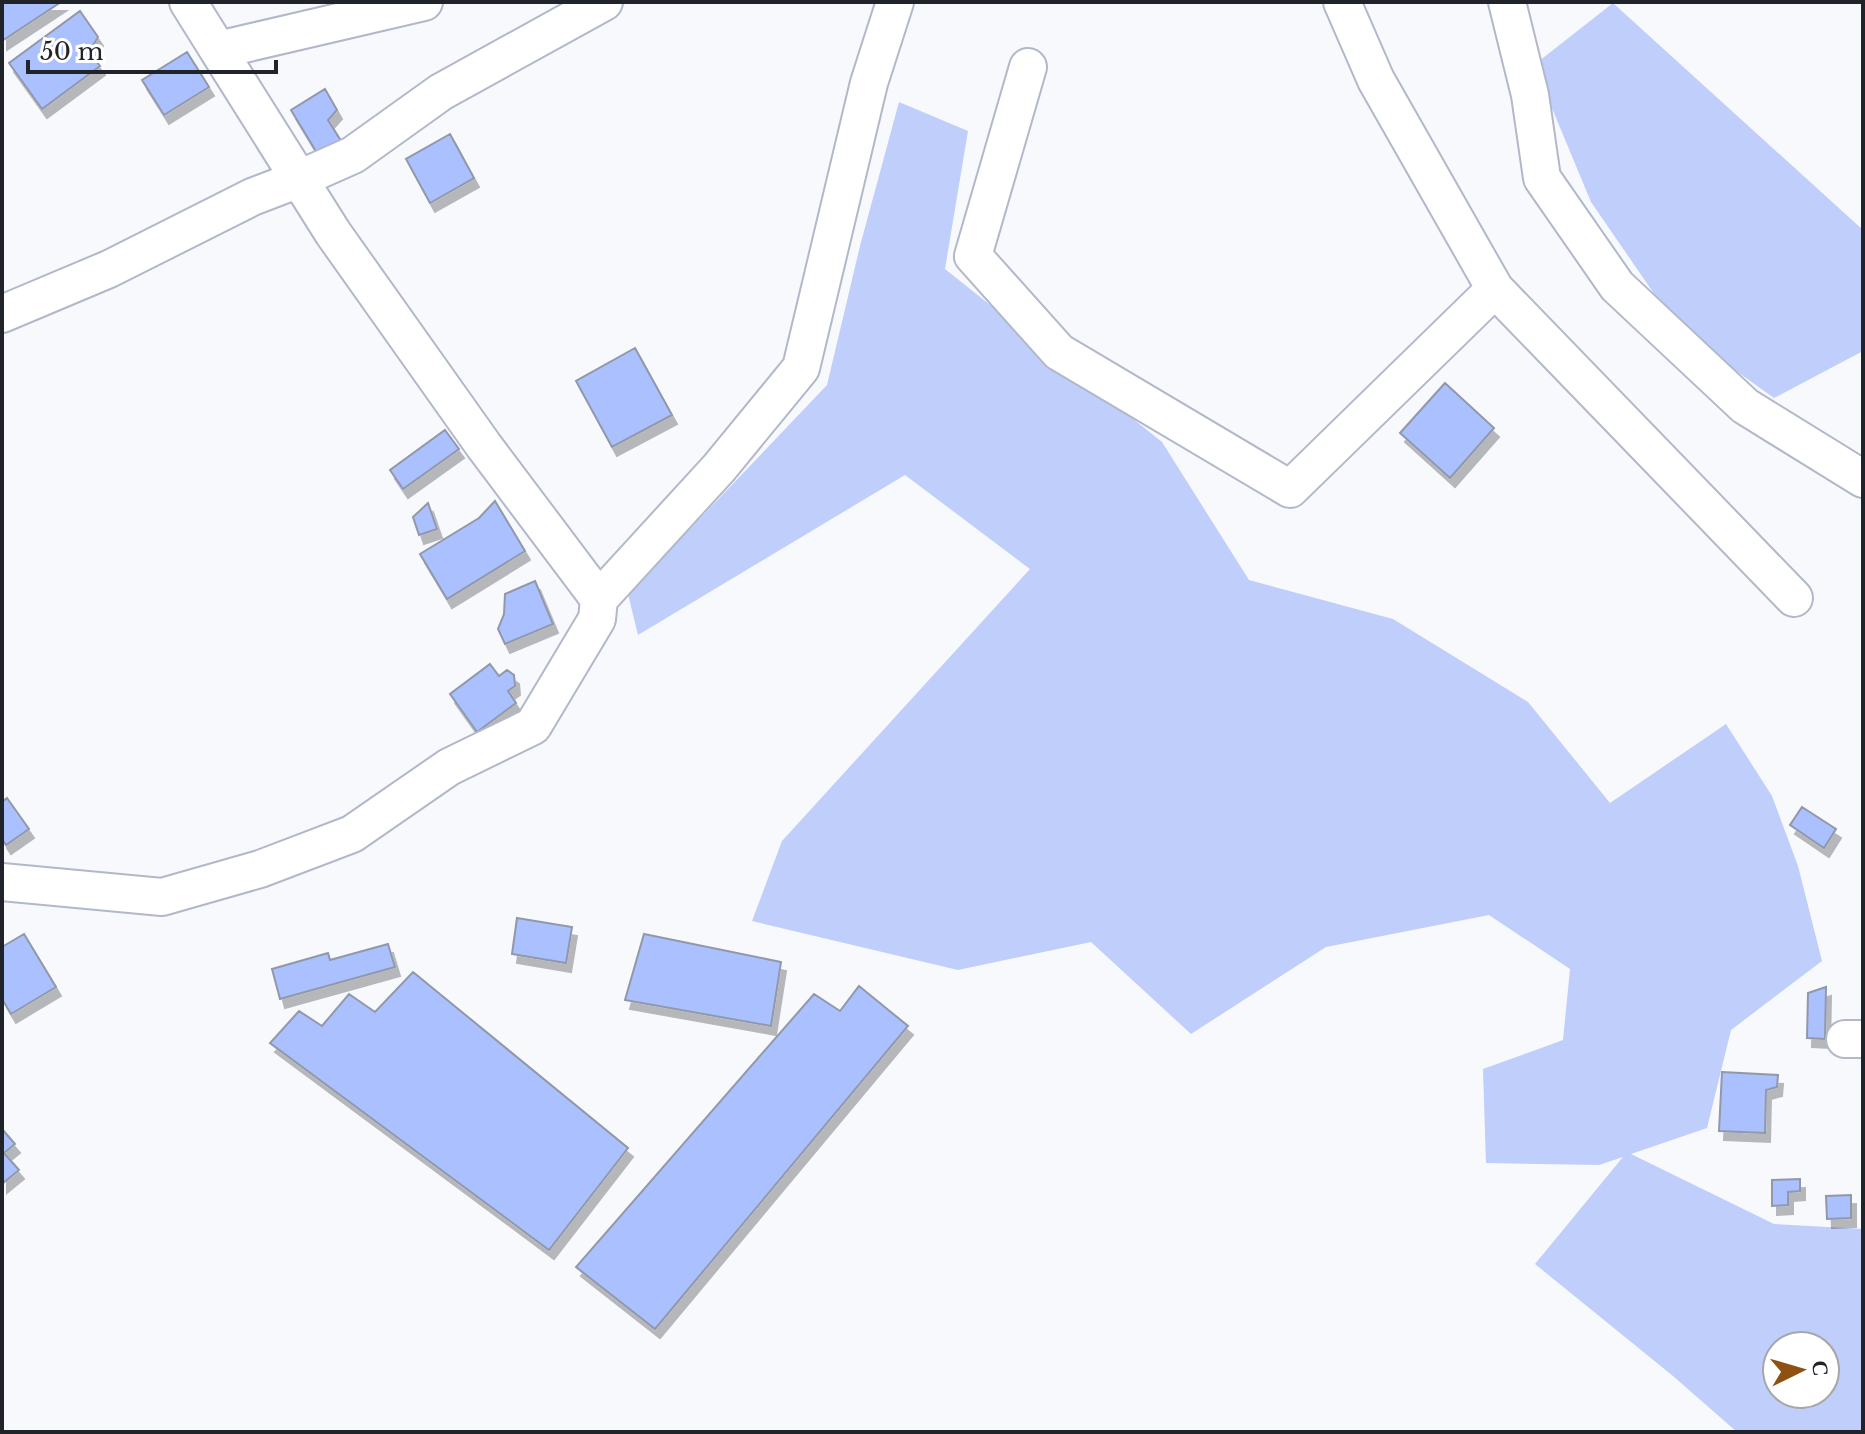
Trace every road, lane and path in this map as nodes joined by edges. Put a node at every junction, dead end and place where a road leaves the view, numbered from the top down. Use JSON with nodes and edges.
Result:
{"nodes":[{"id":1,"x":188,"y":2,"type":"edge"},
{"id":2,"x":424,"y":2,"type":"edge"},
{"id":3,"x":604,"y":2,"type":"edge"},
{"id":4,"x":895,"y":2,"type":"edge"},
{"id":5,"x":1342,"y":2,"type":"edge"},
{"id":6,"x":1507,"y":2,"type":"edge"},
{"id":7,"x":218,"y":50,"type":"junction"},
{"id":8,"x":1028,"y":67,"type":"dead end"},
{"id":9,"x":299,"y":179,"type":"junction"},
{"id":10,"x":1495,"y":289,"type":"junction"},
{"id":11,"x":2,"y":314,"type":"edge"},
{"id":12,"x":1863,"y":479,"type":"edge"},
{"id":13,"x":1794,"y":598,"type":"dead end"},
{"id":14,"x":599,"y":599,"type":"junction"},
{"id":15,"x":2,"y":882,"type":"edge"}],
"edges":[{"from":1,"to":7,"type":"street"},
{"from":2,"to":7,"type":"street"},
{"from":3,"to":9,"type":"street"},
{"from":4,"to":14,"type":"street"},
{"from":5,"to":10,"type":"street"},
{"from":6,"to":12,"type":"street"},
{"from":7,"to":9,"type":"street"},
{"from":8,"to":10,"type":"street"},
{"from":9,"to":11,"type":"street"},
{"from":9,"to":14,"type":"street"},
{"from":10,"to":13,"type":"street"},
{"from":14,"to":15,"type":"street"}]}
